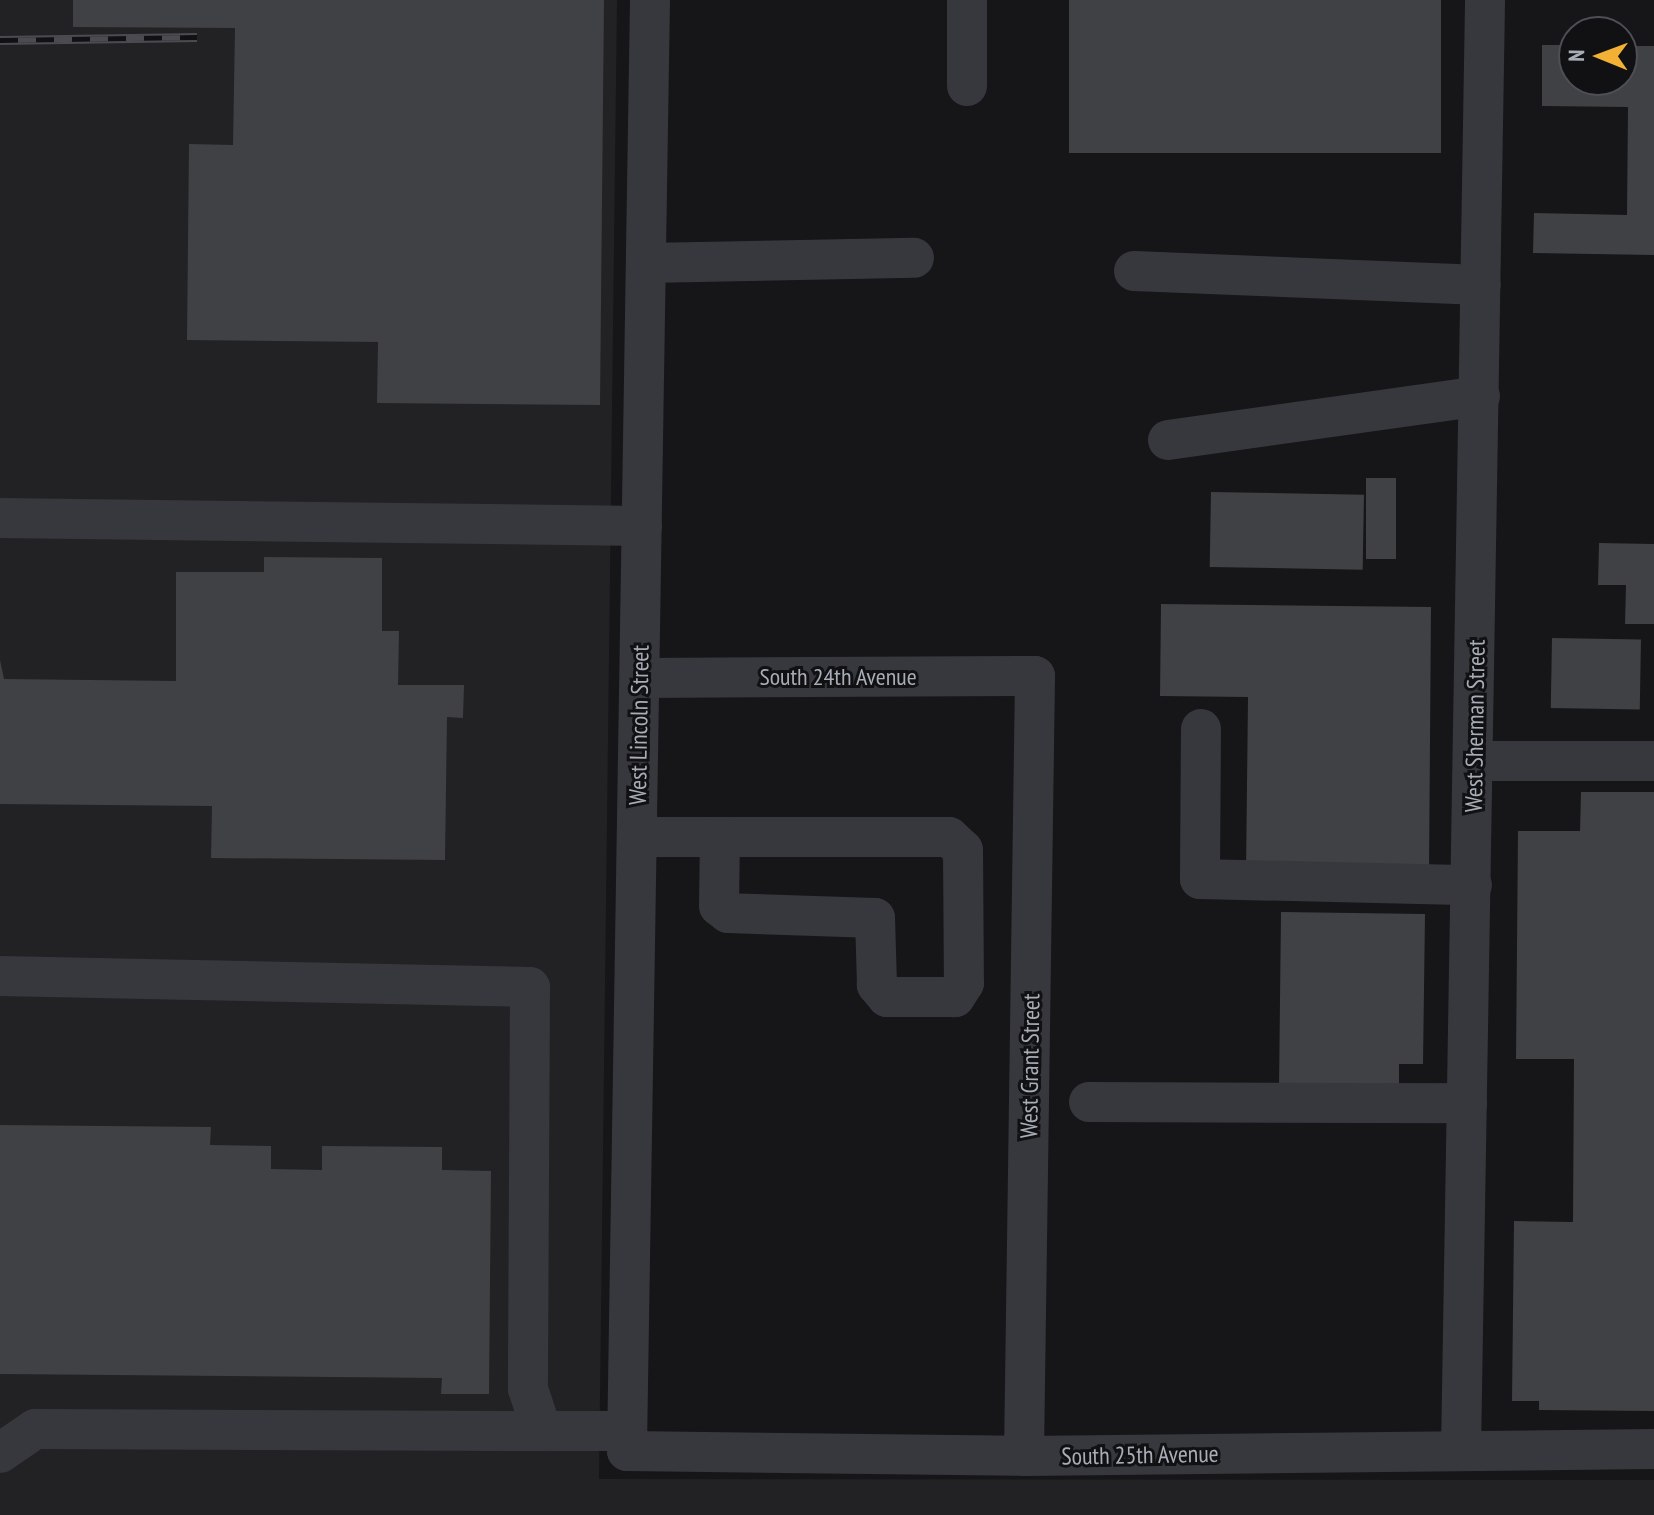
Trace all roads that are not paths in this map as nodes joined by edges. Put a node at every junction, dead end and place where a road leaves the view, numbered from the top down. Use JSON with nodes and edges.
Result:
{"nodes":[{"id":1,"x":650,"y":0,"type":"edge"},
{"id":2,"x":967,"y":0,"type":"edge"},
{"id":3,"x":1485,"y":0,"type":"edge"},
{"id":4,"x":967,"y":86,"type":"dead end"},
{"id":5,"x":914,"y":258,"type":"dead end"},
{"id":6,"x":646,"y":263,"type":"junction"},
{"id":7,"x":1134,"y":271,"type":"dead end"},
{"id":8,"x":1481,"y":285,"type":"junction"},
{"id":9,"x":1480,"y":396,"type":"junction"},
{"id":10,"x":1168,"y":440,"type":"dead end"},
{"id":11,"x":0,"y":518,"type":"edge"},
{"id":12,"x":642,"y":526,"type":"junction"},
{"id":13,"x":1035,"y":676,"type":"joint"},
{"id":14,"x":640,"y":678,"type":"junction"},
{"id":15,"x":1201,"y":729,"type":"dead end"},
{"id":16,"x":1474,"y":761,"type":"junction"},
{"id":17,"x":1654,"y":761,"type":"edge"},
{"id":18,"x":637,"y":837,"type":"junction"},
{"id":19,"x":720,"y":837,"type":"junction"},
{"id":20,"x":1472,"y":885,"type":"junction"},
{"id":21,"x":0,"y":976,"type":"edge"},
{"id":22,"x":1089,"y":1102,"type":"dead end"},
{"id":23,"x":1467,"y":1103,"type":"junction"},
{"id":24,"x":542,"y":1431,"type":"junction"},
{"id":25,"x":626,"y":1441,"type":"junction"},
{"id":26,"x":1654,"y":1449,"type":"edge"},
{"id":27,"x":1461,"y":1451,"type":"junction"},
{"id":28,"x":0,"y":1453,"type":"edge"},
{"id":29,"x":1024,"y":1456,"type":"junction"}],
"edges":[{"from":1,"to":6,"type":"street","name":"West Lincoln Street"},
{"from":2,"to":4,"type":"street"},
{"from":3,"to":8,"type":"street","name":"West Sherman Street"},
{"from":5,"to":6,"type":"street"},
{"from":6,"to":12,"type":"street","name":"West Lincoln Street"},
{"from":7,"to":8,"type":"street"},
{"from":8,"to":9,"type":"street","name":"West Sherman Street"},
{"from":9,"to":10,"type":"street"},
{"from":9,"to":16,"type":"street","name":"West Sherman Street"},
{"from":11,"to":12,"type":"street"},
{"from":12,"to":14,"type":"street","name":"West Lincoln Street"},
{"from":13,"to":14,"type":"street","name":"South 24th Avenue"},
{"from":13,"to":29,"type":"street","name":"West Grant Street"},
{"from":14,"to":18,"type":"street","name":"West Lincoln Street"},
{"from":15,"to":20,"type":"street"},
{"from":16,"to":17,"type":"street"},
{"from":16,"to":20,"type":"street","name":"West Sherman Street"},
{"from":18,"to":19,"type":"street"},
{"from":18,"to":25,"type":"street","name":"West Lincoln Street"},
{"from":19,"to":19,"type":"street"},
{"from":20,"to":23,"type":"street","name":"West Sherman Street"},
{"from":21,"to":24,"type":"street"},
{"from":22,"to":23,"type":"street"},
{"from":23,"to":27,"type":"street","name":"West Sherman Street"},
{"from":24,"to":25,"type":"street","name":"South 25th Avenue"},
{"from":24,"to":28,"type":"street","name":"South 25th Avenue"},
{"from":25,"to":29,"type":"street","name":"South 25th Avenue"},
{"from":26,"to":27,"type":"street","name":"South 25th Avenue"},
{"from":27,"to":29,"type":"street","name":"South 25th Avenue"}]}
